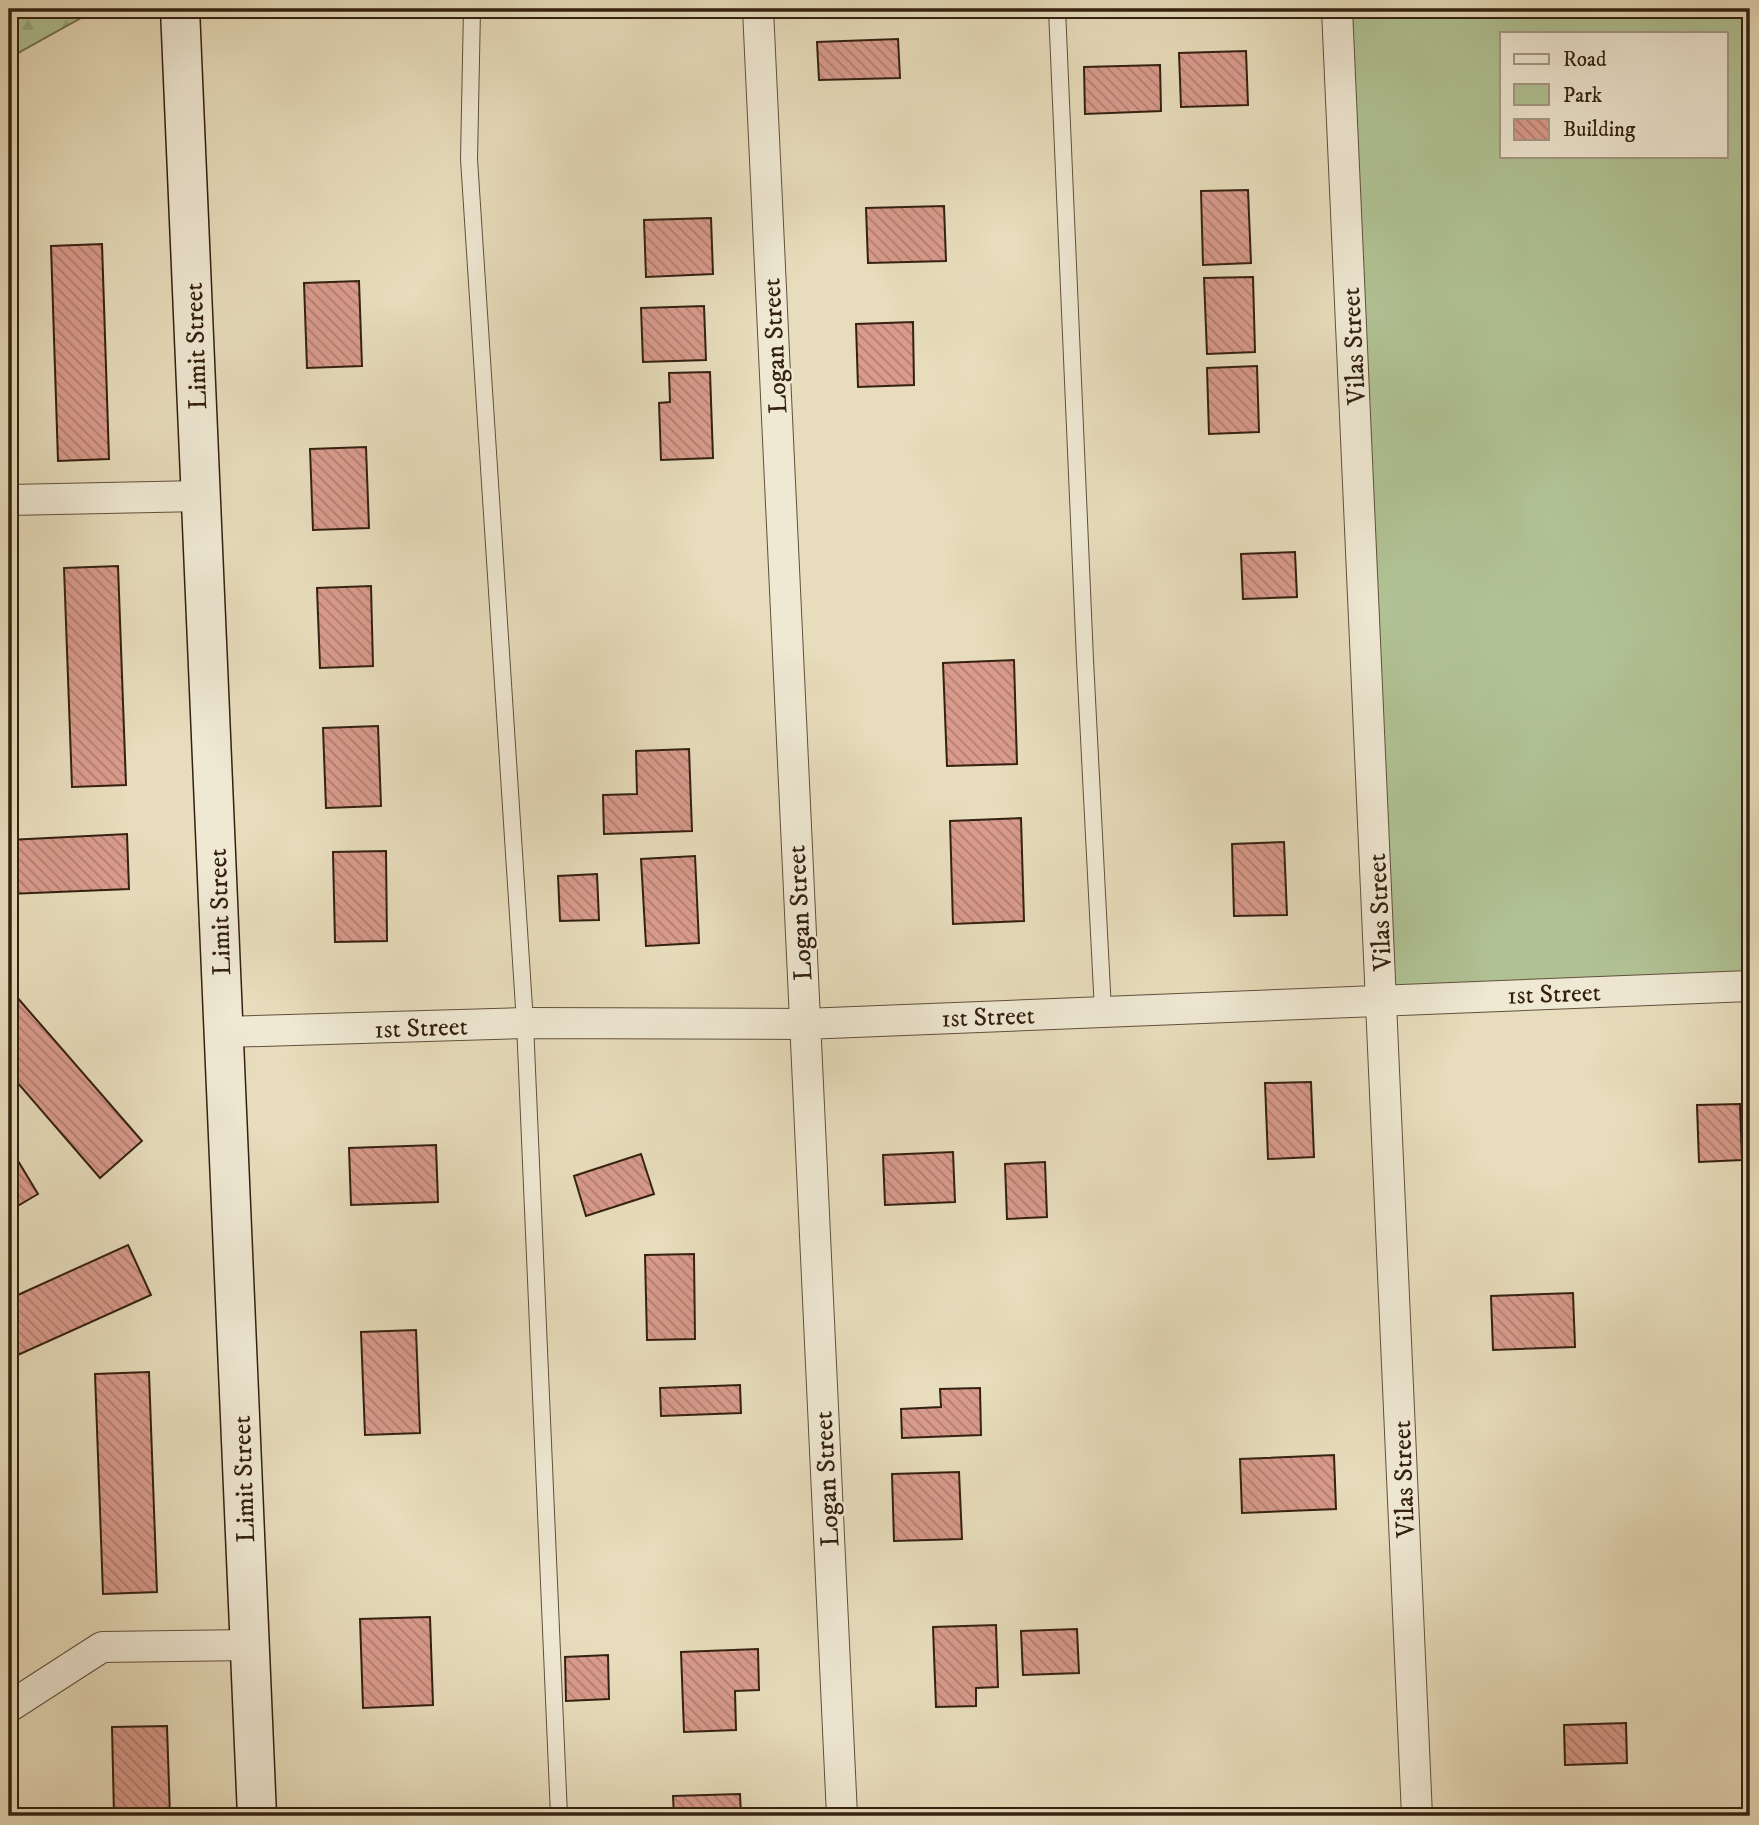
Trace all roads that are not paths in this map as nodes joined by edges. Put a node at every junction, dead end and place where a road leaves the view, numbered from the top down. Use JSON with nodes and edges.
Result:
{"nodes":[{"id":1,"x":180,"y":9,"type":"edge"},
{"id":2,"x":472,"y":9,"type":"edge"},
{"id":3,"x":758,"y":9,"type":"edge"},
{"id":4,"x":1058,"y":9,"type":"edge"},
{"id":5,"x":1337,"y":9,"type":"edge"},
{"id":6,"x":201,"y":496,"type":"junction"},
{"id":7,"x":9,"y":500,"type":"edge"},
{"id":8,"x":1750,"y":986,"type":"edge"},
{"id":9,"x":1382,"y":999,"type":"junction"},
{"id":10,"x":1103,"y":1011,"type":"junction"},
{"id":11,"x":525,"y":1023,"type":"junction"},
{"id":12,"x":804,"y":1024,"type":"junction"},
{"id":13,"x":225,"y":1032,"type":"junction"},
{"id":14,"x":250,"y":1645,"type":"junction"},
{"id":15,"x":9,"y":1707,"type":"edge"},
{"id":16,"x":257,"y":1816,"type":"edge"},
{"id":17,"x":559,"y":1816,"type":"edge"},
{"id":18,"x":842,"y":1816,"type":"edge"},
{"id":19,"x":1417,"y":1816,"type":"edge"}],
"edges":[{"from":1,"to":6,"type":"street","name":"Limit Street"},
{"from":2,"to":11,"type":"lane"},
{"from":3,"to":12,"type":"street","name":"Logan Street"},
{"from":4,"to":10,"type":"lane"},
{"from":5,"to":9,"type":"street","name":"Vilas Street"},
{"from":6,"to":7,"type":"street"},
{"from":6,"to":13,"type":"street","name":"Limit Street"},
{"from":8,"to":9,"type":"street","name":"1st Street"},
{"from":9,"to":10,"type":"street","name":"1st Street"},
{"from":9,"to":19,"type":"street","name":"Vilas Street"},
{"from":10,"to":12,"type":"street","name":"1st Street"},
{"from":11,"to":12,"type":"street","name":"1st Street"},
{"from":11,"to":13,"type":"street","name":"1st Street"},
{"from":11,"to":17,"type":"lane"},
{"from":12,"to":18,"type":"street","name":"Logan Street"},
{"from":13,"to":14,"type":"street","name":"Limit Street"},
{"from":14,"to":15,"type":"street"},
{"from":14,"to":16,"type":"street","name":"Limit Street"}]}
